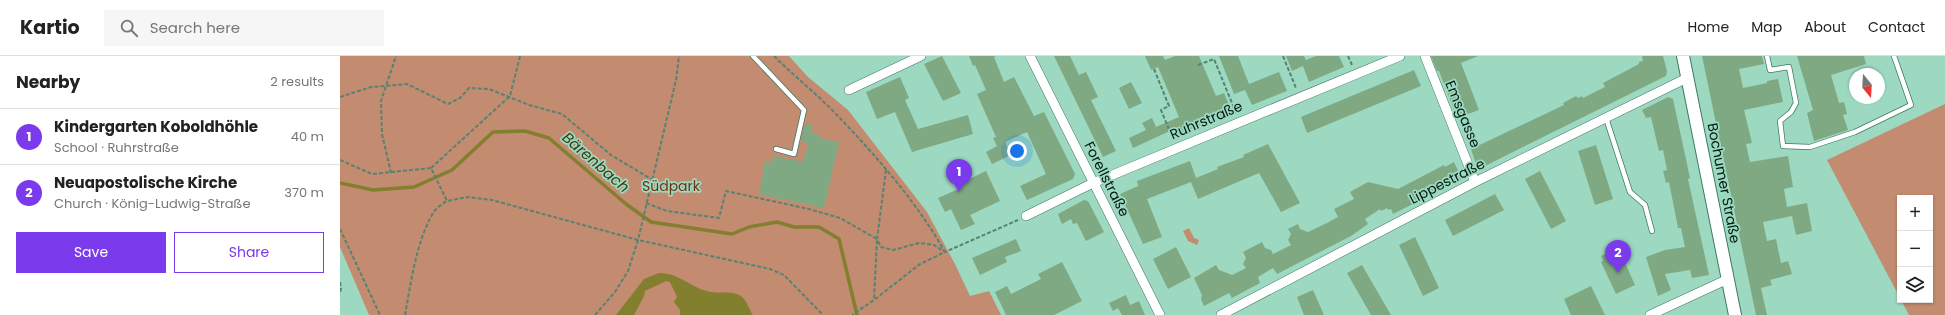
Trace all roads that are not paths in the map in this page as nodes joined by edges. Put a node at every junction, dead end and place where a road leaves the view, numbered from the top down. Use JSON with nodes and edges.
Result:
{"nodes":[{"id":1,"x":754,"y":56,"type":"edge"},
{"id":2,"x":921,"y":56,"type":"edge"},
{"id":3,"x":1030,"y":56,"type":"edge"},
{"id":4,"x":1400,"y":56,"type":"edge"},
{"id":5,"x":1426,"y":56,"type":"edge"},
{"id":6,"x":1683,"y":56,"type":"edge"},
{"id":7,"x":1767,"y":56,"type":"edge"},
{"id":8,"x":1894,"y":56,"type":"edge"},
{"id":9,"x":1687,"y":78,"type":"junction"},
{"id":10,"x":849,"y":90,"type":"dead end"},
{"id":11,"x":1606,"y":118,"type":"junction"},
{"id":12,"x":776,"y":149,"type":"dead end"},
{"id":13,"x":1475,"y":182,"type":"junction"},
{"id":14,"x":1093,"y":183,"type":"junction"},
{"id":15,"x":1026,"y":216,"type":"road end"},
{"id":16,"x":1652,"y":230,"type":"dead end"},
{"id":17,"x":1728,"y":279,"type":"junction"},
{"id":18,"x":1160,"y":315,"type":"edge"},
{"id":19,"x":1221,"y":315,"type":"edge"},
{"id":20,"x":1650,"y":315,"type":"edge"},
{"id":21,"x":1736,"y":315,"type":"edge"}],
"edges":[{"from":1,"to":12,"type":"lane"},
{"from":2,"to":10,"type":"street"},
{"from":3,"to":14,"type":"street","name":"Forellstraße"},
{"from":4,"to":14,"type":"street","name":"Ruhrstraße"},
{"from":5,"to":13,"type":"street","name":"Emsgasse"},
{"from":6,"to":9,"type":"main road","name":"Bochumer Straße"},
{"from":7,"to":8,"type":"lane"},
{"from":9,"to":11,"type":"street","name":"Lippestraße"},
{"from":9,"to":17,"type":"main road","name":"Bochumer Straße"},
{"from":11,"to":13,"type":"street","name":"Lippestraße"},
{"from":11,"to":16,"type":"lane"},
{"from":13,"to":19,"type":"street","name":"Lippestraße"},
{"from":14,"to":15,"type":"street","name":"Ruhrstraße"},
{"from":14,"to":18,"type":"street","name":"Forellstraße"},
{"from":17,"to":20,"type":"street"},
{"from":17,"to":21,"type":"main road","name":"Bochumer Straße"}]}
